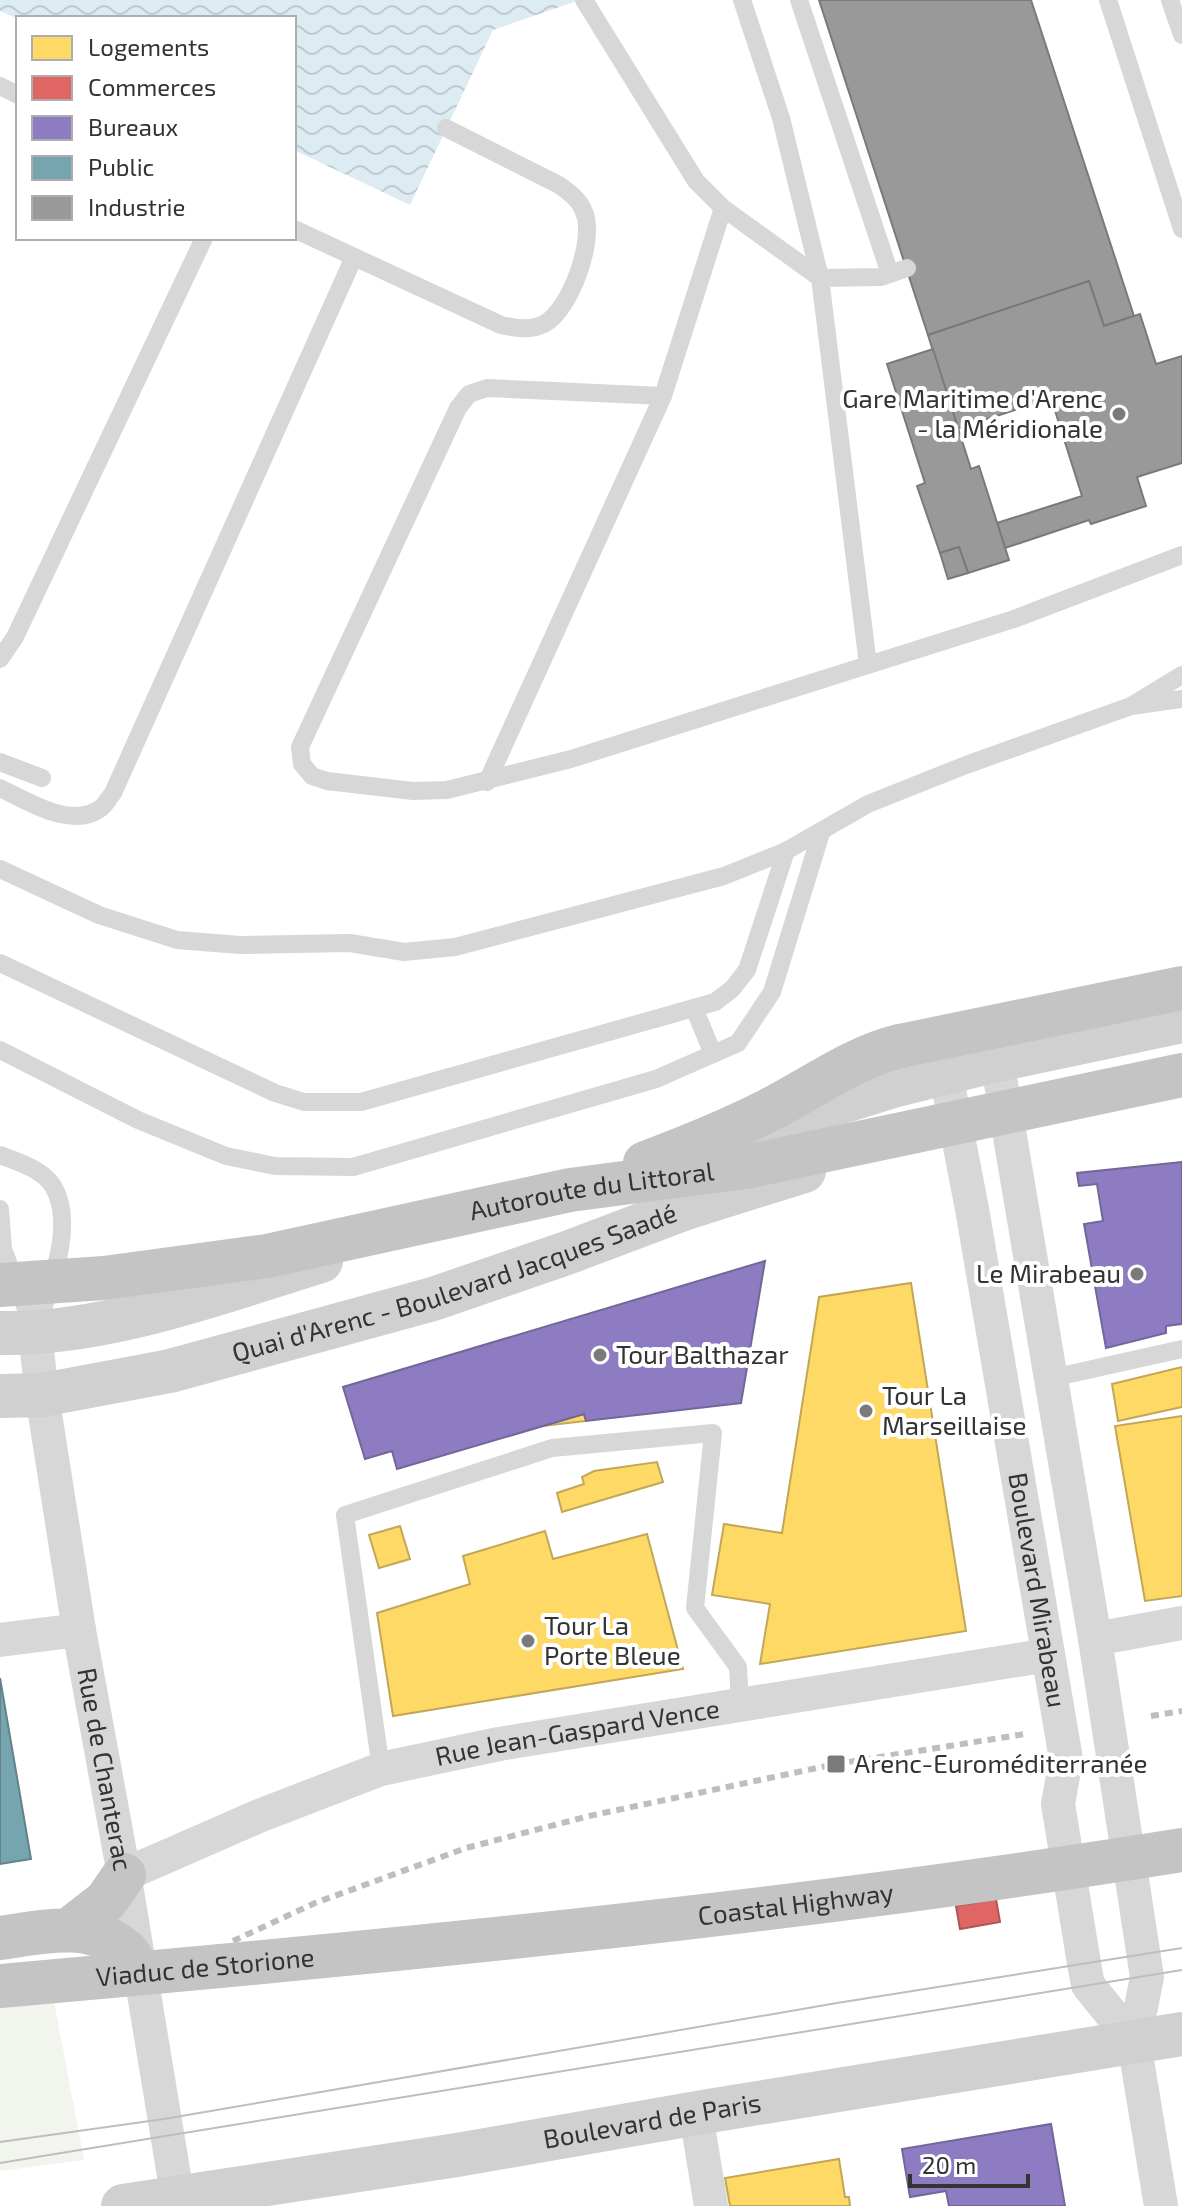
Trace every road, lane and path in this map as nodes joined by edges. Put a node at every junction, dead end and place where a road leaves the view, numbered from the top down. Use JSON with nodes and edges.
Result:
{"nodes":[{"id":1,"x":584,"y":0,"type":"edge"},
{"id":2,"x":742,"y":0,"type":"edge"},
{"id":3,"x":799,"y":0,"type":"edge"},
{"id":4,"x":1108,"y":0,"type":"edge"},
{"id":5,"x":1170,"y":0,"type":"edge"},
{"id":6,"x":1182,"y":35,"type":"edge"},
{"id":7,"x":446,"y":128,"type":"dead end"},
{"id":8,"x":723,"y":208,"type":"junction"},
{"id":9,"x":1182,"y":229,"type":"edge"},
{"id":10,"x":296,"y":230,"type":"edge"},
{"id":11,"x":203,"y":240,"type":"edge"},
{"id":12,"x":354,"y":257,"type":"junction"},
{"id":13,"x":820,"y":278,"type":"junction"},
{"id":14,"x":663,"y":396,"type":"junction"},
{"id":15,"x":1182,"y":555,"type":"edge"},
{"id":16,"x":0,"y":659,"type":"edge"},
{"id":17,"x":868,"y":665,"type":"junction"},
{"id":18,"x":1182,"y":675,"type":"edge"},
{"id":19,"x":1182,"y":699,"type":"edge"},
{"id":20,"x":1131,"y":706,"type":"junction"},
{"id":21,"x":0,"y":762,"type":"edge"},
{"id":22,"x":42,"y":778,"type":"dead end"},
{"id":23,"x":487,"y":782,"type":"junction"},
{"id":24,"x":0,"y":788,"type":"edge"},
{"id":25,"x":821,"y":833,"type":"junction"},
{"id":26,"x":786,"y":851,"type":"junction"},
{"id":27,"x":0,"y":869,"type":"edge"},
{"id":28,"x":0,"y":963,"type":"edge"},
{"id":29,"x":1182,"y":988,"type":"edge"},
{"id":30,"x":694,"y":1008,"type":"junction"},
{"id":31,"x":1182,"y":1021,"type":"edge"},
{"id":32,"x":0,"y":1050,"type":"edge"},
{"id":33,"x":713,"y":1054,"type":"junction"},
{"id":34,"x":997,"y":1060,"type":"junction"},
{"id":35,"x":946,"y":1074,"type":"junction"},
{"id":36,"x":1182,"y":1075,"type":"edge"},
{"id":37,"x":1182,"y":1086,"type":"edge"},
{"id":38,"x":1009,"y":1125,"type":"junction"},
{"id":39,"x":958,"y":1136,"type":"junction"},
{"id":40,"x":0,"y":1155,"type":"edge"},
{"id":41,"x":570,"y":1190,"type":"junction"},
{"id":42,"x":0,"y":1209,"type":"edge"},
{"id":43,"x":0,"y":1285,"type":"edge"},
{"id":44,"x":18,"y":1333,"type":"edge"},
{"id":45,"x":1182,"y":1349,"type":"edge"},
{"id":46,"x":1052,"y":1378,"type":"junction"},
{"id":47,"x":21,"y":1395,"type":"edge"},
{"id":48,"x":1182,"y":1623,"type":"edge"},
{"id":49,"x":79,"y":1630,"type":"junction"},
{"id":50,"x":1095,"y":1639,"type":"junction"},
{"id":51,"x":0,"y":1640,"type":"edge"},
{"id":52,"x":1048,"y":1655,"type":"junction"},
{"id":53,"x":740,"y":1705,"type":"junction"},
{"id":54,"x":381,"y":1769,"type":"junction"},
{"id":55,"x":1182,"y":1850,"type":"edge"},
{"id":56,"x":124,"y":1875,"type":"junction"},
{"id":57,"x":70,"y":1929,"type":"junction"},
{"id":58,"x":0,"y":1938,"type":"edge"},
{"id":59,"x":408,"y":1946,"type":"joint"},
{"id":60,"x":140,"y":1973,"type":"junction"},
{"id":61,"x":0,"y":1986,"type":"edge"},
{"id":62,"x":1182,"y":2034,"type":"edge"},
{"id":63,"x":1134,"y":2042,"type":"junction"},
{"id":64,"x":696,"y":2114,"type":"junction"},
{"id":65,"x":178,"y":2201,"type":"edge"},
{"id":66,"x":123,"y":2206,"type":"edge"},
{"id":67,"x":711,"y":2206,"type":"edge"},
{"id":68,"x":1161,"y":2206,"type":"edge"}],
"edges":[{"from":1,"to":8,"type":"lane"},
{"from":2,"to":13,"type":"lane"},
{"from":3,"to":13,"type":"lane"},
{"from":4,"to":9,"type":"lane"},
{"from":5,"to":6,"type":"lane"},
{"from":7,"to":12,"type":"lane"},
{"from":8,"to":13,"type":"lane"},
{"from":8,"to":14,"type":"lane"},
{"from":10,"to":12,"type":"lane"},
{"from":11,"to":16,"type":"lane"},
{"from":12,"to":24,"type":"lane"},
{"from":13,"to":17,"type":"lane"},
{"from":14,"to":23,"type":"lane"},
{"from":14,"to":23,"type":"lane"},
{"from":15,"to":17,"type":"lane"},
{"from":17,"to":23,"type":"lane"},
{"from":18,"to":20,"type":"lane"},
{"from":19,"to":20,"type":"lane"},
{"from":20,"to":25,"type":"lane"},
{"from":21,"to":22,"type":"lane"},
{"from":25,"to":26,"type":"lane"},
{"from":25,"to":33,"type":"lane"},
{"from":26,"to":27,"type":"lane"},
{"from":26,"to":30,"type":"lane"},
{"from":28,"to":30,"type":"lane"},
{"from":29,"to":41,"type":"highway","bridge":true},
{"from":30,"to":33,"type":"lane"},
{"from":31,"to":34,"type":"street"},
{"from":32,"to":33,"type":"lane"},
{"from":34,"to":35,"type":"street"},
{"from":34,"to":38,"type":"street","name":"Boulevard Mirabeau"},
{"from":35,"to":39,"type":"street","name":"Boulevard Mirabeau"},
{"from":35,"to":44,"type":"street"},
{"from":36,"to":41,"type":"highway","name":"Autoroute du Littoral","bridge":true},
{"from":37,"to":38,"type":"street","name":"Quai d'Arenc - Boulevard Jacques Saadé"},
{"from":38,"to":39,"type":"street","name":"Quai d'Arenc - Boulevard Jacques Saadé"},
{"from":38,"to":46,"type":"street","name":"Boulevard Mirabeau"},
{"from":39,"to":47,"type":"street","name":"Quai d'Arenc - Boulevard Jacques Saadé"},
{"from":39,"to":52,"type":"street","name":"Boulevard Mirabeau"},
{"from":40,"to":44,"type":"lane"},
{"from":41,"to":43,"type":"highway","name":"Autoroute du Littoral","bridge":true},
{"from":42,"to":44,"type":"lane"},
{"from":44,"to":47,"type":"street","name":"Rue de Chanterac"},
{"from":45,"to":46,"type":"lane"},
{"from":46,"to":50,"type":"street","name":"Boulevard Mirabeau"},
{"from":47,"to":49,"type":"street","name":"Rue de Chanterac"},
{"from":48,"to":50,"type":"street"},
{"from":49,"to":51,"type":"street"},
{"from":49,"to":56,"type":"street","name":"Rue de Chanterac"},
{"from":50,"to":63,"type":"street","name":"Boulevard Mirabeau"},
{"from":52,"to":53,"type":"street","name":"Rue Jean-Gaspard Vence"},
{"from":52,"to":63,"type":"street","name":"Boulevard Mirabeau"},
{"from":53,"to":54,"type":"street","name":"Rue Jean-Gaspard Vence"},
{"from":53,"to":54,"type":"lane"},
{"from":54,"to":56,"type":"street","name":"Rue Jean-Gaspard Vence"},
{"from":55,"to":59,"type":"highway","name":"Coastal Highway","bridge":true},
{"from":56,"to":57,"type":"highway"},
{"from":56,"to":60,"type":"street","name":"Rue de Chanterac"},
{"from":57,"to":58,"type":"highway"},
{"from":57,"to":60,"type":"highway"},
{"from":59,"to":61,"type":"highway","name":"Viaduc de Storione","bridge":true},
{"from":60,"to":65,"type":"street","name":"Rue de Chanterac"},
{"from":62,"to":63,"type":"street","name":"Boulevard de Paris"},
{"from":63,"to":64,"type":"street","name":"Boulevard de Paris"},
{"from":63,"to":68,"type":"street","name":"Boulevard Mirabeau"},
{"from":64,"to":65,"type":"street","name":"Boulevard de Paris"},
{"from":64,"to":67,"type":"street"},
{"from":65,"to":66,"type":"street","name":"Boulevard de Paris"}]}
